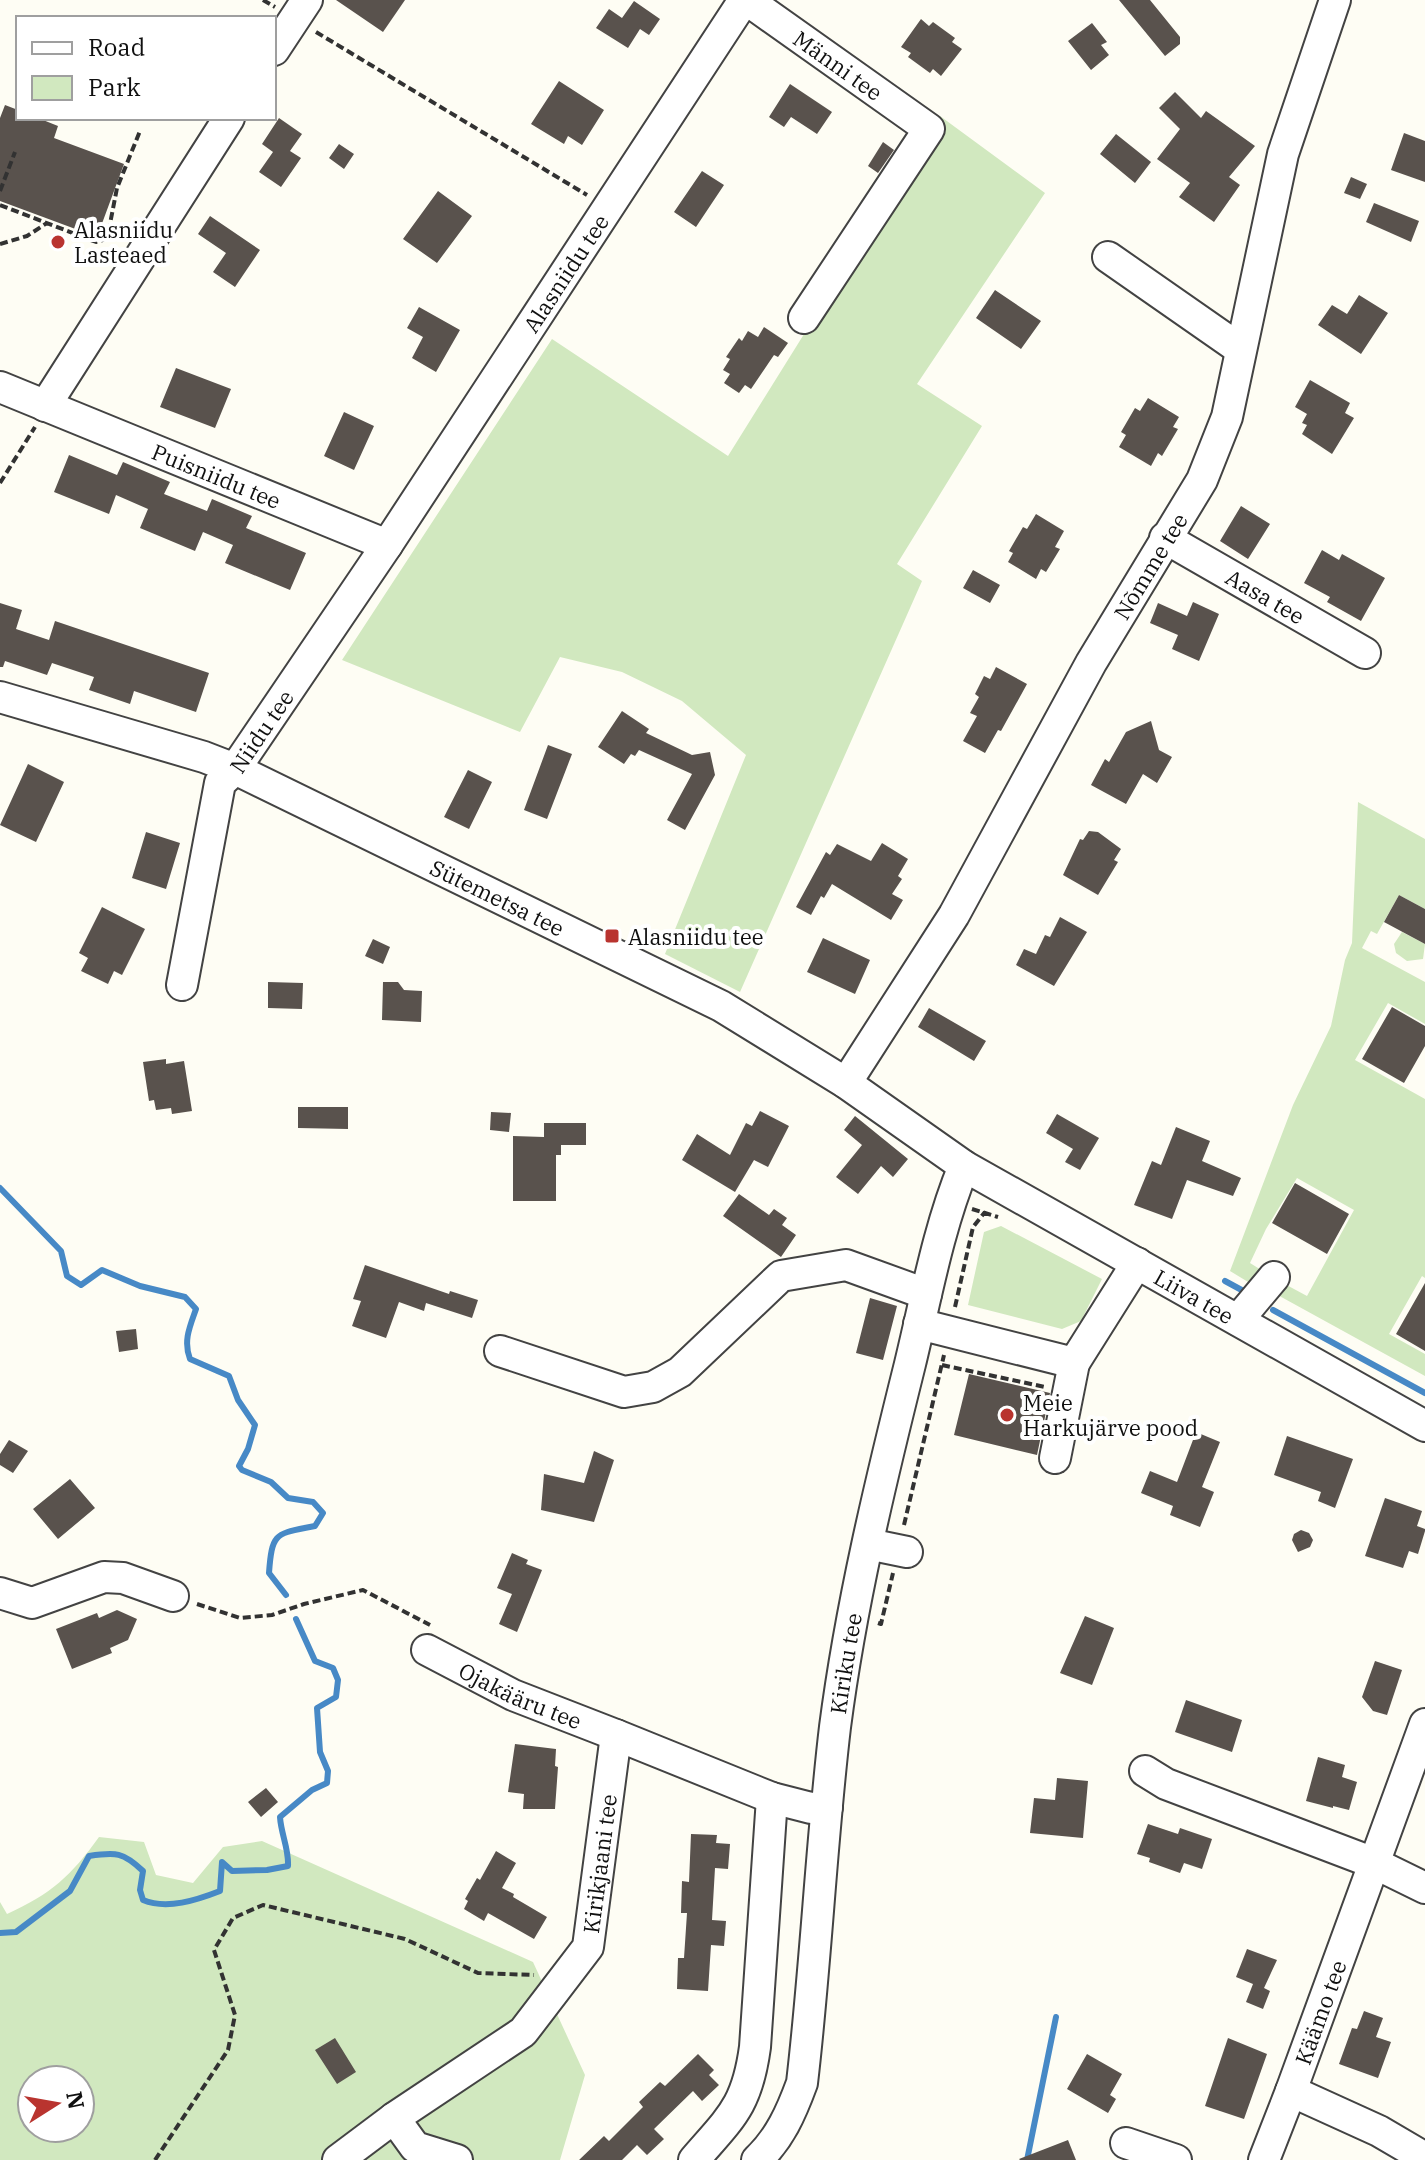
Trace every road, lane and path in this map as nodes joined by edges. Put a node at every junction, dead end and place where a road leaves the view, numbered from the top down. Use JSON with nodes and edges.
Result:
{"nodes":[{"id":1,"x":263,"y":0,"type":"edge"},
{"id":2,"x":745,"y":0,"type":"edge"},
{"id":3,"x":1335,"y":0,"type":"edge"},
{"id":4,"x":301,"y":9,"type":"edge"},
{"id":5,"x":276,"y":47,"type":"edge"},
{"id":6,"x":228,"y":120,"type":"edge"},
{"id":7,"x":140,"y":131,"type":"dead end"},
{"id":8,"x":15,"y":152,"type":"dead end"},
{"id":9,"x":0,"y":191,"type":"edge"},
{"id":10,"x":592,"y":198,"type":"dead end"},
{"id":11,"x":0,"y":205,"type":"edge"},
{"id":12,"x":47,"y":223,"type":"junction"},
{"id":13,"x":0,"y":244,"type":"edge"},
{"id":14,"x":1108,"y":257,"type":"dead end"},
{"id":15,"x":804,"y":318,"type":"dead end"},
{"id":16,"x":1240,"y":349,"type":"junction"},
{"id":17,"x":0,"y":387,"type":"edge"},
{"id":18,"x":45,"y":406,"type":"junction"},
{"id":19,"x":0,"y":483,"type":"edge"},
{"id":20,"x":1165,"y":538,"type":"junction"},
{"id":21,"x":387,"y":545,"type":"junction"},
{"id":22,"x":1365,"y":653,"type":"dead end"},
{"id":23,"x":0,"y":697,"type":"edge"},
{"id":24,"x":235,"y":769,"type":"junction"},
{"id":25,"x":182,"y":985,"type":"dead end"},
{"id":26,"x":846,"y":1083,"type":"junction"},
{"id":27,"x":964,"y":1166,"type":"junction"},
{"id":28,"x":985,"y":1212,"type":"dead end"},
{"id":29,"x":1137,"y":1263,"type":"junction"},
{"id":30,"x":1274,"y":1277,"type":"dead end"},
{"id":31,"x":926,"y":1294,"type":"junction"},
{"id":32,"x":1238,"y":1320,"type":"junction"},
{"id":33,"x":919,"y":1324,"type":"junction"},
{"id":34,"x":950,"y":1331,"type":"junction"},
{"id":35,"x":500,"y":1351,"type":"dead end"},
{"id":36,"x":942,"y":1365,"type":"junction"},
{"id":37,"x":1071,"y":1378,"type":"junction"},
{"id":38,"x":1425,"y":1426,"type":"edge"},
{"id":39,"x":1055,"y":1458,"type":"dead end"},
{"id":40,"x":868,"y":1544,"type":"junction"},
{"id":41,"x":903,"y":1551,"type":"junction"},
{"id":42,"x":0,"y":1593,"type":"edge"},
{"id":43,"x":173,"y":1596,"type":"joint"},
{"id":44,"x":379,"y":1597,"type":"dead end"},
{"id":45,"x":853,"y":1616,"type":"junction"},
{"id":46,"x":427,"y":1650,"type":"dead end"},
{"id":47,"x":1425,"y":1724,"type":"edge"},
{"id":48,"x":616,"y":1735,"type":"junction"},
{"id":49,"x":1145,"y":1771,"type":"dead end"},
{"id":50,"x":772,"y":1798,"type":"junction"},
{"id":51,"x":827,"y":1807,"type":"junction"},
{"id":52,"x":1374,"y":1863,"type":"junction"},
{"id":53,"x":1425,"y":1888,"type":"edge"},
{"id":54,"x":534,"y":1975,"type":"dead end"},
{"id":55,"x":1291,"y":2091,"type":"junction"},
{"id":56,"x":394,"y":2118,"type":"junction"},
{"id":57,"x":1126,"y":2143,"type":"dead end"},
{"id":58,"x":1425,"y":2158,"type":"edge"},
{"id":59,"x":155,"y":2160,"type":"edge"},
{"id":60,"x":338,"y":2160,"type":"edge"},
{"id":61,"x":457,"y":2160,"type":"edge"},
{"id":62,"x":694,"y":2160,"type":"edge"},
{"id":63,"x":757,"y":2160,"type":"edge"},
{"id":64,"x":1176,"y":2160,"type":"edge"},
{"id":65,"x":1264,"y":2160,"type":"edge"}],
"edges":[{"from":1,"to":4,"type":"path"},
{"from":2,"to":15,"type":"street","name":"Männi tee"},
{"from":2,"to":21,"type":"street","name":"Alasniidu tee"},
{"from":3,"to":16,"type":"street","name":"Nõmme tee"},
{"from":4,"to":5,"type":"street"},
{"from":4,"to":10,"type":"path"},
{"from":6,"to":18,"type":"street"},
{"from":7,"to":12,"type":"path"},
{"from":8,"to":9,"type":"path"},
{"from":11,"to":12,"type":"path"},
{"from":12,"to":13,"type":"path"},
{"from":14,"to":16,"type":"street"},
{"from":16,"to":20,"type":"street","name":"Nõmme tee"},
{"from":17,"to":18,"type":"street","name":"Puisniidu tee"},
{"from":18,"to":19,"type":"path"},
{"from":18,"to":21,"type":"street","name":"Puisniidu tee"},
{"from":20,"to":22,"type":"street","name":"Aasa tee"},
{"from":20,"to":26,"type":"street","name":"Nõmme tee"},
{"from":21,"to":24,"type":"street","name":"Niidu tee"},
{"from":23,"to":24,"type":"street","name":"Sütemetsa tee"},
{"from":24,"to":25,"type":"street","name":"Niidu tee"},
{"from":24,"to":26,"type":"street","name":"Sütemetsa tee"},
{"from":26,"to":27,"type":"street","name":"Sütemetsa tee"},
{"from":27,"to":29,"type":"street","name":"Liiva tee"},
{"from":27,"to":31,"type":"street","name":"Kiriku tee"},
{"from":28,"to":34,"type":"path"},
{"from":29,"to":32,"type":"street","name":"Liiva tee"},
{"from":29,"to":37,"type":"street"},
{"from":30,"to":32,"type":"street"},
{"from":31,"to":33,"type":"street","name":"Kiriku tee"},
{"from":31,"to":35,"type":"street"},
{"from":32,"to":38,"type":"street","name":"Liiva tee"},
{"from":33,"to":34,"type":"street"},
{"from":33,"to":40,"type":"street","name":"Kiriku tee"},
{"from":34,"to":36,"type":"path"},
{"from":34,"to":37,"type":"street"},
{"from":36,"to":37,"type":"path"},
{"from":36,"to":41,"type":"path"},
{"from":37,"to":39,"type":"street"},
{"from":40,"to":41,"type":"street"},
{"from":40,"to":45,"type":"street","name":"Kiriku tee"},
{"from":41,"to":45,"type":"path"},
{"from":42,"to":43,"type":"street"},
{"from":43,"to":44,"type":"path"},
{"from":45,"to":51,"type":"street","name":"Kiriku tee"},
{"from":46,"to":48,"type":"street","name":"Ojakääru tee"},
{"from":47,"to":52,"type":"street","name":"Käämo tee"},
{"from":48,"to":50,"type":"street"},
{"from":48,"to":56,"type":"street","name":"Kirikjaani tee"},
{"from":49,"to":52,"type":"street"},
{"from":50,"to":51,"type":"street"},
{"from":50,"to":62,"type":"street"},
{"from":51,"to":63,"type":"street","name":"Kiriku tee"},
{"from":52,"to":53,"type":"street"},
{"from":52,"to":55,"type":"street","name":"Käämo tee"},
{"from":54,"to":59,"type":"path"},
{"from":55,"to":58,"type":"street"},
{"from":55,"to":65,"type":"street","name":"Käämo tee"},
{"from":56,"to":60,"type":"street","name":"Kirikjaani tee"},
{"from":56,"to":61,"type":"street"},
{"from":57,"to":64,"type":"street"}]}
